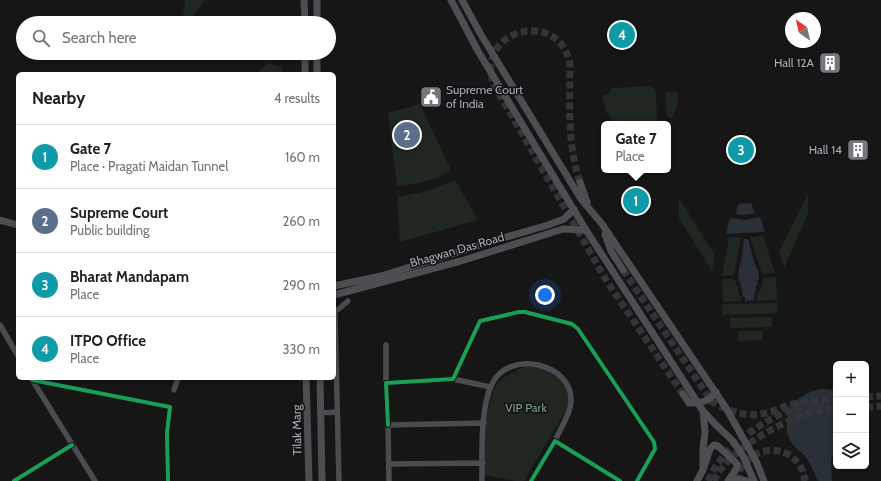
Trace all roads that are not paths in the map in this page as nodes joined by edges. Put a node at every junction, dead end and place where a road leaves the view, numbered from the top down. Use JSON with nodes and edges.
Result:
{"nodes":[{"id":1,"x":304,"y":0,"type":"edge"},
{"id":2,"x":317,"y":0,"type":"edge"},
{"id":3,"x":451,"y":0,"type":"edge"},
{"id":4,"x":462,"y":0,"type":"edge"},
{"id":5,"x":304,"y":16,"type":"edge"},
{"id":6,"x":317,"y":16,"type":"edge"},
{"id":7,"x":305,"y":60,"type":"edge"},
{"id":8,"x":317,"y":60,"type":"edge"},
{"id":9,"x":305,"y":72,"type":"edge"},
{"id":10,"x":317,"y":72,"type":"edge"},
{"id":11,"x":580,"y":182,"type":"tunnel mouth"},
{"id":12,"x":574,"y":209,"type":"junction"},
{"id":13,"x":590,"y":210,"type":"junction"},
{"id":14,"x":0,"y":220,"type":"edge"},
{"id":15,"x":16,"y":224,"type":"edge"},
{"id":16,"x":602,"y":224,"type":"junction"},
{"id":17,"x":586,"y":230,"type":"junction"},
{"id":18,"x":522,"y":233,"type":"junction"},
{"id":19,"x":525,"y":242,"type":"junction"},
{"id":20,"x":623,"y":270,"type":"tunnel mouth"},
{"id":21,"x":336,"y":286,"type":"edge"},
{"id":22,"x":336,"y":294,"type":"edge"},
{"id":23,"x":348,"y":301,"type":"dead end"},
{"id":24,"x":336,"y":312,"type":"edge"},
{"id":25,"x":0,"y":325,"type":"edge"},
{"id":26,"x":386,"y":345,"type":"dead end"},
{"id":27,"x":336,"y":348,"type":"edge"},
{"id":28,"x":16,"y":353,"type":"edge"},
{"id":29,"x":453,"y":379,"type":"junction"},
{"id":30,"x":33,"y":380,"type":"edge"},
{"id":31,"x":37,"y":380,"type":"edge"},
{"id":32,"x":177,"y":380,"type":"edge"},
{"id":33,"x":306,"y":380,"type":"edge"},
{"id":34,"x":320,"y":380,"type":"edge"},
{"id":35,"x":386,"y":383,"type":"junction"},
{"id":36,"x":490,"y":387,"type":"junction"},
{"id":37,"x":174,"y":390,"type":"dead end"},
{"id":38,"x":716,"y":392,"type":"junction"},
{"id":39,"x":683,"y":394,"type":"tunnel mouth"},
{"id":40,"x":698,"y":403,"type":"junction"},
{"id":41,"x":703,"y":410,"type":"junction"},
{"id":42,"x":338,"y":412,"type":"junction"},
{"id":43,"x":320,"y":413,"type":"junction"},
{"id":44,"x":484,"y":423,"type":"junction"},
{"id":45,"x":388,"y":425,"type":"junction"},
{"id":46,"x":555,"y":441,"type":"junction"},
{"id":47,"x":72,"y":445,"type":"junction"},
{"id":48,"x":482,"y":463,"type":"junction"},
{"id":49,"x":389,"y":464,"type":"junction"},
{"id":50,"x":703,"y":470,"type":"junction"},
{"id":51,"x":14,"y":481,"type":"edge"},
{"id":52,"x":95,"y":481,"type":"edge"},
{"id":53,"x":168,"y":481,"type":"edge"},
{"id":54,"x":309,"y":481,"type":"edge"},
{"id":55,"x":322,"y":481,"type":"edge"},
{"id":56,"x":339,"y":481,"type":"edge"},
{"id":57,"x":389,"y":481,"type":"edge"},
{"id":58,"x":482,"y":481,"type":"edge"},
{"id":59,"x":531,"y":481,"type":"edge"},
{"id":60,"x":620,"y":481,"type":"edge"},
{"id":61,"x":637,"y":481,"type":"edge"},
{"id":62,"x":696,"y":481,"type":"edge"},
{"id":63,"x":729,"y":481,"type":"edge"},
{"id":64,"x":747,"y":481,"type":"edge"},
{"id":65,"x":754,"y":481,"type":"edge"},
{"id":66,"x":764,"y":481,"type":"edge"}],
"edges":[{"from":1,"to":5,"type":"main road"},
{"from":2,"to":6,"type":"main road"},
{"from":3,"to":12,"type":"main road"},
{"from":4,"to":13,"type":"main road"},
{"from":7,"to":9,"type":"main road"},
{"from":8,"to":10,"type":"main road"},
{"from":11,"to":13,"type":"main road"},
{"from":12,"to":17,"type":"main road"},
{"from":12,"to":18,"type":"main road","name":"Bhagwan Das Road"},
{"from":13,"to":16,"type":"main road"},
{"from":14,"to":15,"type":"main road"},
{"from":16,"to":20,"type":"main road"},
{"from":16,"to":38,"type":"main road"},
{"from":17,"to":19,"type":"main road","name":"Bhagwan Das Road"},
{"from":17,"to":40,"type":"main road"},
{"from":18,"to":19,"type":"main road"},
{"from":18,"to":21,"type":"main road","name":"Bhagwan Das Road"},
{"from":19,"to":22,"type":"main road","name":"Bhagwan Das Road"},
{"from":23,"to":24,"type":"street"},
{"from":25,"to":28,"type":"street"},
{"from":26,"to":35,"type":"street"},
{"from":27,"to":42,"type":"street"},
{"from":29,"to":35,"type":"street"},
{"from":29,"to":36,"type":"street"},
{"from":29,"to":61,"type":"street"},
{"from":30,"to":47,"type":"street"},
{"from":31,"to":53,"type":"street"},
{"from":32,"to":37,"type":"street"},
{"from":33,"to":54,"type":"main road","name":"Tilak Marg"},
{"from":34,"to":43,"type":"main road","name":"Tilak Marg"},
{"from":35,"to":45,"type":"street"},
{"from":36,"to":44,"type":"street"},
{"from":36,"to":46,"type":"street"},
{"from":38,"to":40,"type":"main road"},
{"from":38,"to":66,"type":"main road"},
{"from":39,"to":40,"type":"main road"},
{"from":40,"to":41,"type":"main road"},
{"from":41,"to":50,"type":"main road"},
{"from":41,"to":65,"type":"main road"},
{"from":42,"to":43,"type":"street"},
{"from":42,"to":56,"type":"street"},
{"from":43,"to":55,"type":"main road","name":"Tilak Marg"},
{"from":44,"to":45,"type":"street"},
{"from":44,"to":48,"type":"street"},
{"from":45,"to":49,"type":"street"},
{"from":46,"to":59,"type":"street"},
{"from":46,"to":60,"type":"street"},
{"from":47,"to":51,"type":"street"},
{"from":47,"to":52,"type":"street"},
{"from":48,"to":49,"type":"street"},
{"from":48,"to":58,"type":"street"},
{"from":49,"to":57,"type":"street"},
{"from":50,"to":62,"type":"main road"},
{"from":50,"to":63,"type":"main road"},
{"from":63,"to":64,"type":"main road"}]}
